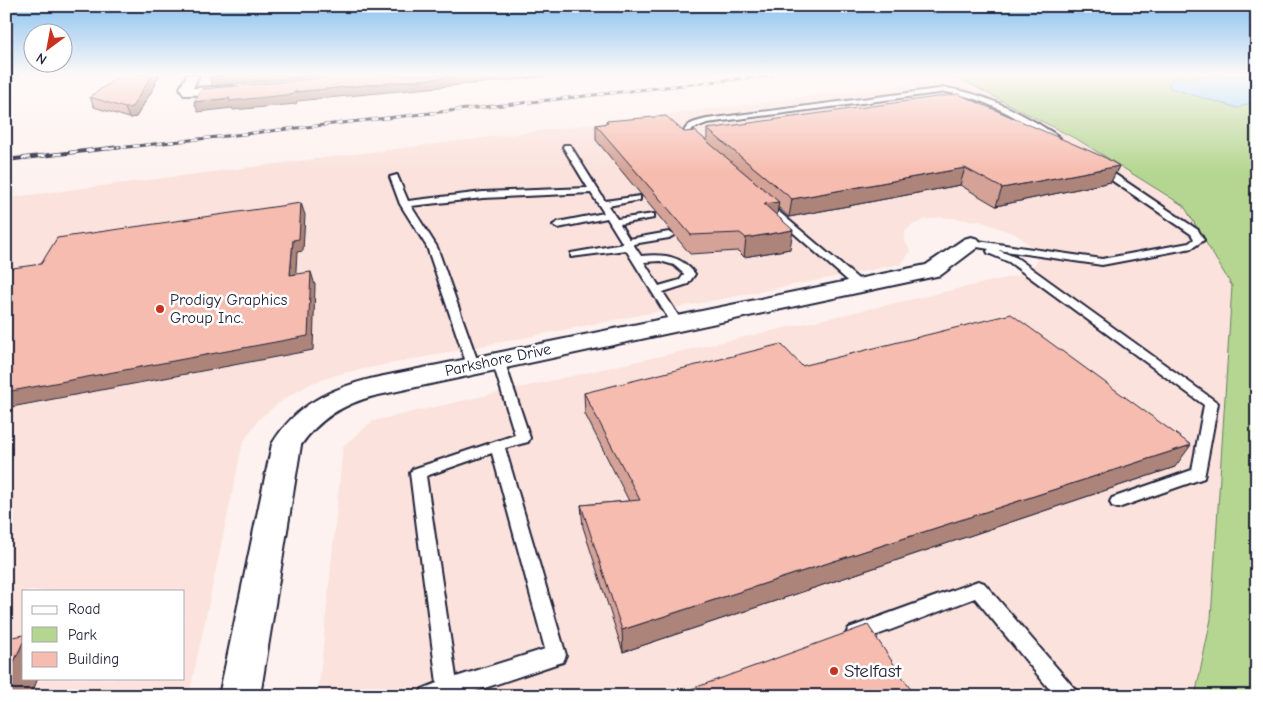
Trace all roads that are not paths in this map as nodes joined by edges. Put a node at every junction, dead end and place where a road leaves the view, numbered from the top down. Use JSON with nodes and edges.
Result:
{"nodes":[{"id":1,"x":815,"y":108,"type":"edge"},
{"id":2,"x":1000,"y":108,"type":"edge"},
{"id":3,"x":1063,"y":143,"type":"edge"},
{"id":4,"x":567,"y":147,"type":"dead end"},
{"id":5,"x":708,"y":153,"type":"edge"},
{"id":6,"x":1096,"y":166,"type":"edge"},
{"id":7,"x":394,"y":177,"type":"dead end"},
{"id":8,"x":594,"y":190,"type":"junction"},
{"id":9,"x":759,"y":197,"type":"edge"},
{"id":10,"x":637,"y":198,"type":"dead end"},
{"id":11,"x":405,"y":204,"type":"junction"},
{"id":12,"x":603,"y":204,"type":"junction"},
{"id":13,"x":651,"y":216,"type":"dead end"},
{"id":14,"x":612,"y":218,"type":"junction"},
{"id":15,"x":558,"y":225,"type":"dead end"},
{"id":16,"x":670,"y":235,"type":"dead end"},
{"id":17,"x":970,"y":243,"type":"junction"},
{"id":18,"x":628,"y":244,"type":"junction"},
{"id":19,"x":575,"y":256,"type":"dead end"},
{"id":20,"x":637,"y":260,"type":"junction"},
{"id":21,"x":858,"y":285,"type":"junction"},
{"id":22,"x":656,"y":290,"type":"junction"},
{"id":23,"x":677,"y":323,"type":"junction"},
{"id":24,"x":486,"y":363,"type":"junction"},
{"id":25,"x":497,"y":445,"type":"junction"},
{"id":26,"x":1118,"y":502,"type":"dead end"},
{"id":27,"x":838,"y":641,"type":"edge"},
{"id":28,"x":448,"y":690,"type":"junction"},
{"id":29,"x":239,"y":696,"type":"edge"},
{"id":30,"x":429,"y":696,"type":"edge"},
{"id":31,"x":1068,"y":696,"type":"edge"}],
"edges":[{"from":1,"to":5,"type":"lane"},
{"from":2,"to":3,"type":"lane"},
{"from":4,"to":8,"type":"lane"},
{"from":6,"to":17,"type":"lane"},
{"from":7,"to":11,"type":"lane"},
{"from":8,"to":11,"type":"lane"},
{"from":8,"to":12,"type":"lane"},
{"from":9,"to":21,"type":"lane"},
{"from":10,"to":12,"type":"lane"},
{"from":11,"to":24,"type":"lane"},
{"from":12,"to":14,"type":"lane"},
{"from":13,"to":14,"type":"lane"},
{"from":14,"to":15,"type":"lane"},
{"from":14,"to":18,"type":"lane"},
{"from":16,"to":18,"type":"lane"},
{"from":17,"to":21,"type":"street","name":"Parkshore Drive"},
{"from":17,"to":26,"type":"lane"},
{"from":18,"to":19,"type":"lane"},
{"from":18,"to":20,"type":"lane"},
{"from":20,"to":22,"type":"lane"},
{"from":20,"to":22,"type":"lane"},
{"from":21,"to":23,"type":"street","name":"Parkshore Drive"},
{"from":22,"to":23,"type":"lane"},
{"from":23,"to":24,"type":"street","name":"Parkshore Drive"},
{"from":24,"to":25,"type":"lane"},
{"from":24,"to":29,"type":"street","name":"Parkshore Drive"},
{"from":25,"to":28,"type":"lane"},
{"from":25,"to":28,"type":"lane"},
{"from":27,"to":31,"type":"lane"},
{"from":28,"to":30,"type":"lane"}]}
